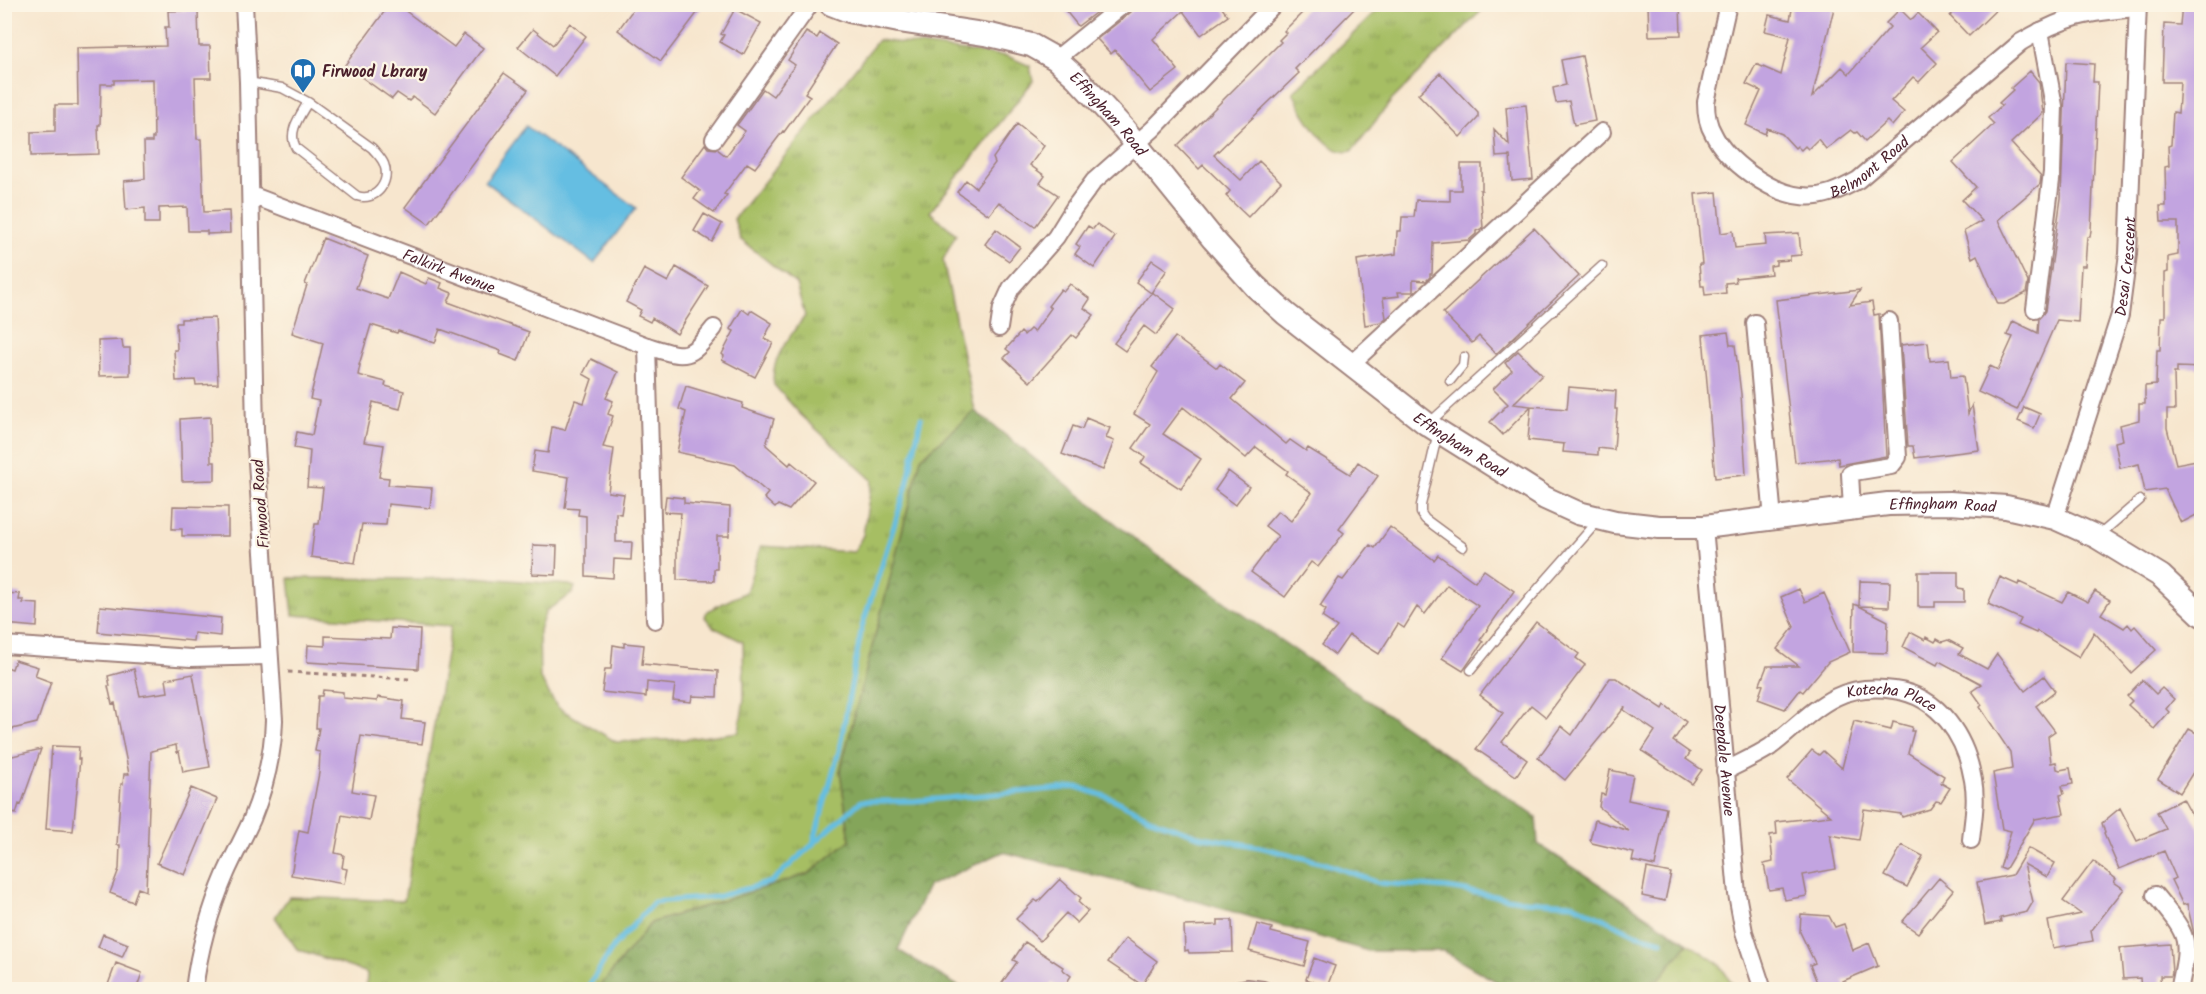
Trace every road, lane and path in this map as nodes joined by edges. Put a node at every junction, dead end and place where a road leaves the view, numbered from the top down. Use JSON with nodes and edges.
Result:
{"nodes":[{"id":1,"x":244,"y":4,"type":"edge"},
{"id":2,"x":810,"y":4,"type":"edge"},
{"id":3,"x":831,"y":4,"type":"edge"},
{"id":4,"x":1124,"y":4,"type":"edge"},
{"id":5,"x":1274,"y":4,"type":"edge"},
{"id":6,"x":1728,"y":4,"type":"edge"},
{"id":7,"x":2138,"y":6,"type":"edge"},
{"id":8,"x":2040,"y":31,"type":"junction"},
{"id":9,"x":1056,"y":58,"type":"junction"},
{"id":10,"x":248,"y":82,"type":"junction"},
{"id":11,"x":308,"y":102,"type":"junction"},
{"id":12,"x":1602,"y":132,"type":"dead end"},
{"id":13,"x":714,"y":139,"type":"dead end"},
{"id":14,"x":1136,"y":144,"type":"junction"},
{"id":15,"x":251,"y":195,"type":"junction"},
{"id":16,"x":1602,"y":266,"type":"dead end"},
{"id":17,"x":2035,"y":309,"type":"dead end"},
{"id":18,"x":1889,"y":321,"type":"dead end"},
{"id":19,"x":1755,"y":323,"type":"dead end"},
{"id":20,"x":714,"y":328,"type":"dead end"},
{"id":21,"x":999,"y":328,"type":"dead end"},
{"id":22,"x":647,"y":346,"type":"junction"},
{"id":23,"x":1464,"y":357,"type":"dead end"},
{"id":24,"x":1350,"y":365,"type":"junction"},
{"id":25,"x":1450,"y":381,"type":"dead end"},
{"id":26,"x":1433,"y":428,"type":"junction"},
{"id":27,"x":2140,"y":500,"type":"dead end"},
{"id":28,"x":1852,"y":509,"type":"junction"},
{"id":29,"x":1600,"y":518,"type":"junction"},
{"id":30,"x":2055,"y":518,"type":"junction"},
{"id":31,"x":1773,"y":519,"type":"junction"},
{"id":32,"x":1704,"y":527,"type":"junction"},
{"id":33,"x":2097,"y":537,"type":"junction"},
{"id":34,"x":1463,"y":547,"type":"dead end"},
{"id":35,"x":2202,"y":615,"type":"edge"},
{"id":36,"x":655,"y":620,"type":"dead end"},
{"id":37,"x":4,"y":645,"type":"edge"},
{"id":38,"x":269,"y":656,"type":"junction"},
{"id":39,"x":1471,"y":670,"type":"dead end"},
{"id":40,"x":299,"y":672,"type":"dead end"},
{"id":41,"x":409,"y":679,"type":"dead end"},
{"id":42,"x":1725,"y":771,"type":"junction"},
{"id":43,"x":1971,"y":840,"type":"dead end"},
{"id":44,"x":2155,"y":895,"type":"dead end"},
{"id":45,"x":194,"y":990,"type":"edge"},
{"id":46,"x":1236,"y":990,"type":"edge"},
{"id":47,"x":1263,"y":990,"type":"edge"},
{"id":48,"x":1763,"y":990,"type":"edge"},
{"id":49,"x":2179,"y":990,"type":"edge"}],
"edges":[{"from":1,"to":10,"type":"street","name":"Firwood Road"},
{"from":2,"to":13,"type":"street"},
{"from":3,"to":9,"type":"street","name":"Effingham Road"},
{"from":4,"to":9,"type":"street"},
{"from":5,"to":14,"type":"street"},
{"from":6,"to":8,"type":"street","name":"Belmont Road"},
{"from":7,"to":8,"type":"street","name":"Belmont Road"},
{"from":7,"to":30,"type":"street","name":"Desai Crescent"},
{"from":8,"to":17,"type":"street"},
{"from":9,"to":14,"type":"street","name":"Effingham Road"},
{"from":10,"to":11,"type":"lane"},
{"from":10,"to":15,"type":"street","name":"Firwood Road"},
{"from":11,"to":11,"type":"lane"},
{"from":12,"to":24,"type":"street"},
{"from":14,"to":21,"type":"street"},
{"from":14,"to":24,"type":"street","name":"Effingham Road"},
{"from":15,"to":22,"type":"street","name":"Falkirk Avenue"},
{"from":15,"to":38,"type":"street","name":"Firwood Road"},
{"from":16,"to":26,"type":"lane"},
{"from":18,"to":28,"type":"street"},
{"from":19,"to":31,"type":"street"},
{"from":20,"to":22,"type":"street","name":"Falkirk Avenue"},
{"from":22,"to":36,"type":"street"},
{"from":23,"to":25,"type":"lane"},
{"from":24,"to":26,"type":"street","name":"Effingham Road"},
{"from":26,"to":29,"type":"street","name":"Effingham Road"},
{"from":26,"to":34,"type":"lane"},
{"from":27,"to":33,"type":"lane"},
{"from":28,"to":30,"type":"street","name":"Effingham Road"},
{"from":28,"to":31,"type":"street","name":"Effingham Road"},
{"from":29,"to":32,"type":"street","name":"Effingham Road"},
{"from":29,"to":39,"type":"lane"},
{"from":30,"to":33,"type":"street","name":"Effingham Road"},
{"from":31,"to":32,"type":"street","name":"Effingham Road"},
{"from":32,"to":42,"type":"street","name":"Deepdale Avenue"},
{"from":33,"to":35,"type":"street","name":"Effingham Road"},
{"from":37,"to":38,"type":"street"},
{"from":38,"to":45,"type":"street","name":"Firwood Road"},
{"from":40,"to":41,"type":"path"},
{"from":42,"to":43,"type":"street","name":"Kotecha Place"},
{"from":42,"to":48,"type":"street","name":"Deepdale Avenue"},
{"from":44,"to":49,"type":"street"},
{"from":46,"to":47,"type":"street"}]}
